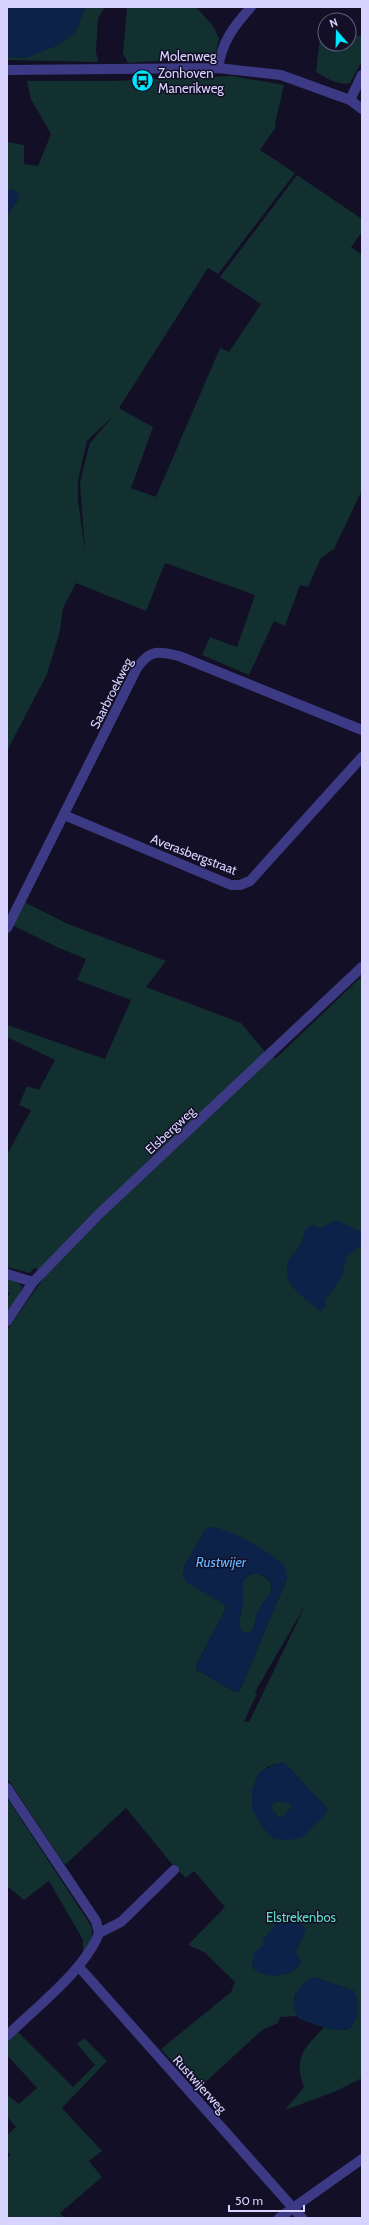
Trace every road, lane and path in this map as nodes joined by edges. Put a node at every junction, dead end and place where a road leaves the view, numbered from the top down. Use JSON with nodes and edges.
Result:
{"nodes":[{"id":1,"x":250,"y":7,"type":"edge"},
{"id":2,"x":218,"y":68,"type":"junction"},
{"id":3,"x":7,"y":70,"type":"edge"},
{"id":4,"x":362,"y":75,"type":"edge"},
{"id":5,"x":350,"y":100,"type":"junction"},
{"id":6,"x":362,"y":109,"type":"edge"},
{"id":7,"x":362,"y":730,"type":"edge"},
{"id":8,"x":362,"y":757,"type":"edge"},
{"id":9,"x":64,"y":815,"type":"junction"},
{"id":10,"x":7,"y":928,"type":"edge"},
{"id":11,"x":362,"y":968,"type":"edge"},
{"id":12,"x":7,"y":1274,"type":"edge"},
{"id":13,"x":33,"y":1282,"type":"junction"},
{"id":14,"x":7,"y":1321,"type":"edge"},
{"id":15,"x":7,"y":1788,"type":"edge"},
{"id":16,"x":174,"y":1870,"type":"dead end"},
{"id":17,"x":99,"y":1933,"type":"junction"},
{"id":18,"x":79,"y":1967,"type":"junction"},
{"id":19,"x":7,"y":2036,"type":"edge"},
{"id":20,"x":362,"y":2159,"type":"edge"},
{"id":21,"x":292,"y":2207,"type":"junction"},
{"id":22,"x":279,"y":2218,"type":"edge"},
{"id":23,"x":302,"y":2218,"type":"edge"}],
"edges":[{"from":1,"to":2,"type":"street"},
{"from":2,"to":3,"type":"street","name":"Molenweg"},
{"from":2,"to":5,"type":"street","name":"Molenweg"},
{"from":4,"to":5,"type":"street"},
{"from":5,"to":6,"type":"street","name":"Molenweg"},
{"from":7,"to":9,"type":"street","name":"Saarbroekweg"},
{"from":8,"to":9,"type":"street","name":"Averasbergstraat"},
{"from":9,"to":10,"type":"street","name":"Saarbroekweg"},
{"from":11,"to":13,"type":"street","name":"Elsbergweg"},
{"from":12,"to":13,"type":"street"},
{"from":13,"to":14,"type":"street","name":"Elsbergweg"},
{"from":15,"to":17,"type":"street"},
{"from":16,"to":17,"type":"street"},
{"from":17,"to":18,"type":"street"},
{"from":18,"to":19,"type":"street"},
{"from":18,"to":21,"type":"street","name":"Rustwijerweg"},
{"from":20,"to":21,"type":"street"},
{"from":21,"to":22,"type":"street"},
{"from":21,"to":23,"type":"street","name":"Rustwijerweg"}]}
